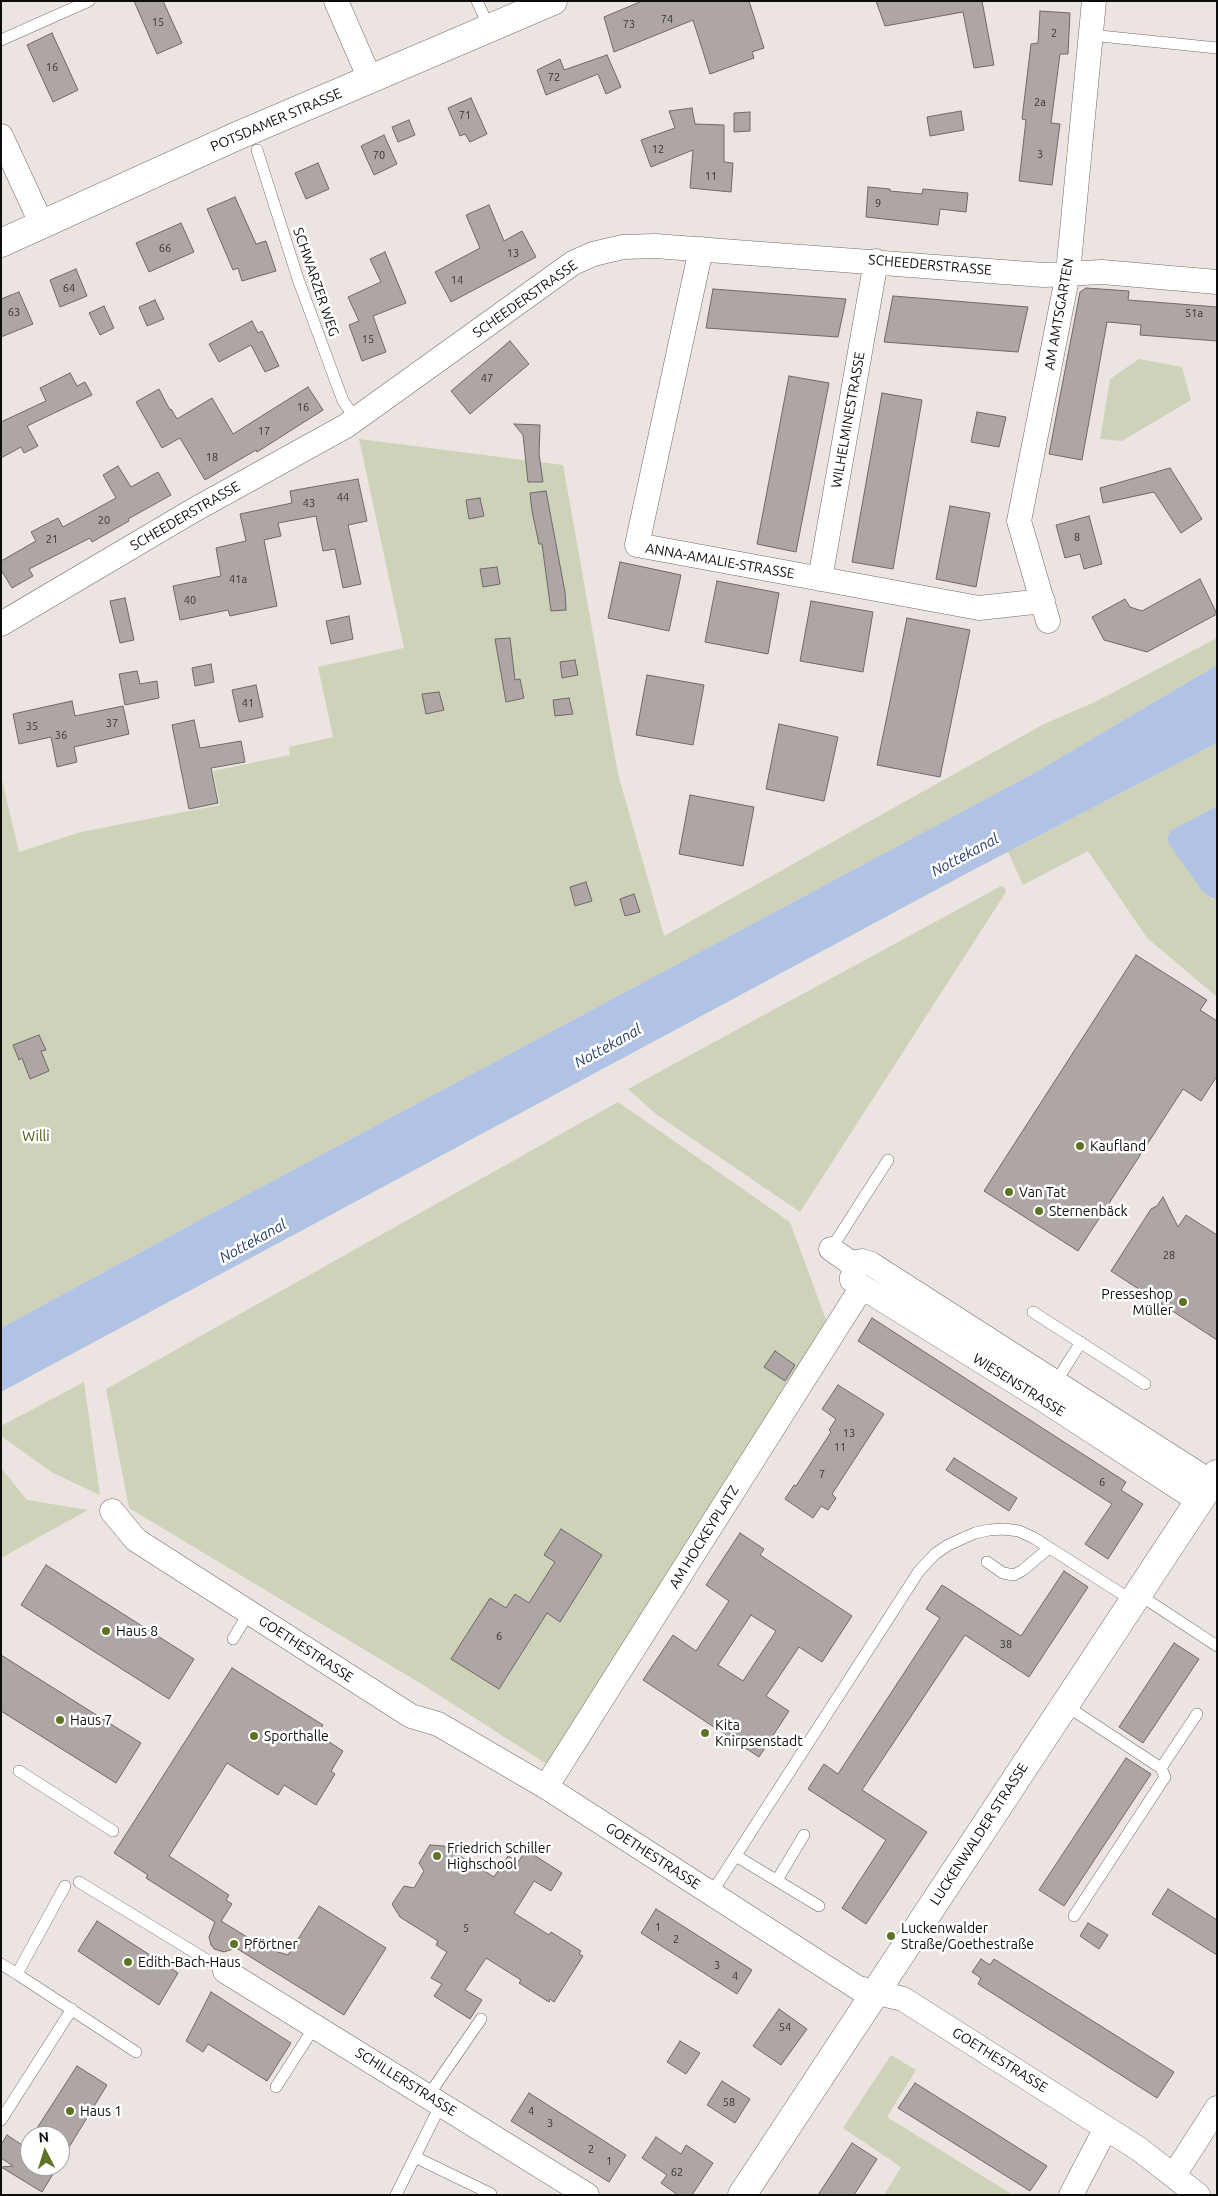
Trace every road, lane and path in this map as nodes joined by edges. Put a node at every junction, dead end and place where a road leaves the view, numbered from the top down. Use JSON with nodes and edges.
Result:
{"nodes":[{"id":1,"x":88,"y":1,"type":"edge"},
{"id":2,"x":336,"y":1,"type":"edge"},
{"id":3,"x":477,"y":1,"type":"edge"},
{"id":4,"x":553,"y":1,"type":"edge"},
{"id":5,"x":1094,"y":1,"type":"edge"},
{"id":6,"x":489,"y":28,"type":"junction"},
{"id":7,"x":1090,"y":35,"type":"junction"},
{"id":8,"x":1,"y":40,"type":"edge"},
{"id":9,"x":1217,"y":48,"type":"edge"},
{"id":10,"x":370,"y":80,"type":"junction"},
{"id":11,"x":1,"y":136,"type":"edge"},
{"id":12,"x":257,"y":150,"type":"dead end"},
{"id":13,"x":42,"y":225,"type":"junction"},
{"id":14,"x":1,"y":243,"type":"edge"},
{"id":15,"x":701,"y":249,"type":"junction"},
{"id":16,"x":876,"y":261,"type":"junction"},
{"id":17,"x":1068,"y":273,"type":"junction"},
{"id":18,"x":1217,"y":282,"type":"edge"},
{"id":19,"x":356,"y":419,"type":"junction"},
{"id":20,"x":820,"y":579,"type":"junction"},
{"id":21,"x":1046,"y":611,"type":"joint"},
{"id":22,"x":1,"y":624,"type":"edge"},
{"id":23,"x":888,"y":1160,"type":"dead end"},
{"id":24,"x":831,"y":1249,"type":"joint"},
{"id":25,"x":852,"y":1263,"type":"junction"},
{"id":26,"x":862,"y":1287,"type":"junction"},
{"id":27,"x":1033,"y":1312,"type":"dead end"},
{"id":28,"x":1081,"y":1342,"type":"junction"},
{"id":29,"x":1145,"y":1384,"type":"dead end"},
{"id":30,"x":1050,"y":1391,"type":"junction"},
{"id":31,"x":1209,"y":1486,"type":"edge"},
{"id":32,"x":112,"y":1511,"type":"dead end"},
{"id":33,"x":1048,"y":1548,"type":"junction"},
{"id":34,"x":988,"y":1562,"type":"dead end"},
{"id":35,"x":1136,"y":1597,"type":"junction"},
{"id":36,"x":249,"y":1612,"type":"junction"},
{"id":37,"x":233,"y":1639,"type":"dead end"},
{"id":38,"x":1217,"y":1646,"type":"edge"},
{"id":39,"x":1064,"y":1705,"type":"junction"},
{"id":40,"x":1197,"y":1714,"type":"dead end"},
{"id":41,"x":1161,"y":1768,"type":"junction"},
{"id":42,"x":19,"y":1771,"type":"dead end"},
{"id":43,"x":546,"y":1787,"type":"junction"},
{"id":44,"x":113,"y":1831,"type":"dead end"},
{"id":45,"x":804,"y":1835,"type":"dead end"},
{"id":46,"x":736,"y":1856,"type":"junction"},
{"id":47,"x":777,"y":1880,"type":"junction"},
{"id":48,"x":79,"y":1882,"type":"dead end"},
{"id":49,"x":65,"y":1886,"type":"dead end"},
{"id":50,"x":711,"y":1894,"type":"junction"},
{"id":51,"x":819,"y":1906,"type":"dead end"},
{"id":52,"x":1074,"y":1916,"type":"dead end"},
{"id":53,"x":1,"y":1964,"type":"edge"},
{"id":54,"x":225,"y":1971,"type":"joint"},
{"id":55,"x":17,"y":1974,"type":"junction"},
{"id":56,"x":875,"y":1992,"type":"junction"},
{"id":57,"x":72,"y":2009,"type":"junction"},
{"id":58,"x":481,"y":2019,"type":"dead end"},
{"id":59,"x":315,"y":2026,"type":"junction"},
{"id":60,"x":136,"y":2052,"type":"dead end"},
{"id":61,"x":276,"y":2086,"type":"dead end"},
{"id":62,"x":434,"y":2100,"type":"junction"},
{"id":63,"x":1217,"y":2108,"type":"edge"},
{"id":64,"x":1,"y":2120,"type":"edge"},
{"id":65,"x":1106,"y":2128,"type":"junction"},
{"id":66,"x":415,"y":2157,"type":"junction"},
{"id":67,"x":1174,"y":2175,"type":"junction"},
{"id":68,"x":491,"y":2194,"type":"edge"},
{"id":69,"x":396,"y":2195,"type":"edge"},
{"id":70,"x":587,"y":2195,"type":"edge"},
{"id":71,"x":742,"y":2195,"type":"edge"},
{"id":72,"x":1071,"y":2195,"type":"edge"},
{"id":73,"x":1198,"y":2195,"type":"edge"}],
"edges":[{"from":1,"to":8,"type":"lane"},
{"from":2,"to":10,"type":"street"},
{"from":3,"to":6,"type":"lane"},
{"from":4,"to":6,"type":"main road","name":"POTSDAMER STRASSE"},
{"from":5,"to":7,"type":"street","name":"AM AMTSGARTEN"},
{"from":6,"to":10,"type":"main road","name":"POTSDAMER STRASSE"},
{"from":7,"to":9,"type":"lane"},
{"from":7,"to":17,"type":"street","name":"AM AMTSGARTEN"},
{"from":10,"to":13,"type":"main road","name":"POTSDAMER STRASSE"},
{"from":11,"to":13,"type":"street"},
{"from":12,"to":19,"type":"lane","name":"SCHWARZER WEG"},
{"from":13,"to":14,"type":"main road","name":"POTSDAMER STRASSE"},
{"from":15,"to":16,"type":"street","name":"SCHEEDERSTRASSE"},
{"from":15,"to":19,"type":"street","name":"SCHEEDERSTRASSE"},
{"from":15,"to":20,"type":"street","name":"ANNA-AMALIE-STRASSE"},
{"from":16,"to":17,"type":"street","name":"SCHEEDERSTRASSE"},
{"from":16,"to":20,"type":"street","name":"WILHELMINESTRASSE"},
{"from":17,"to":18,"type":"street","name":"SCHEEDERSTRASSE"},
{"from":17,"to":21,"type":"street","name":"AM AMTSGARTEN"},
{"from":19,"to":22,"type":"street","name":"SCHEEDERSTRASSE"},
{"from":20,"to":21,"type":"street","name":"ANNA-AMALIE-STRASSE"},
{"from":23,"to":24,"type":"lane"},
{"from":24,"to":25,"type":"street","name":"WIESENSTRASSE"},
{"from":25,"to":26,"type":"street"},
{"from":25,"to":30,"type":"street","name":"WIESENSTRASSE"},
{"from":26,"to":30,"type":"street","name":"WIESENSTRASSE"},
{"from":26,"to":43,"type":"street","name":"AM HOCKEYPLATZ"},
{"from":27,"to":28,"type":"lane"},
{"from":28,"to":29,"type":"lane"},
{"from":28,"to":30,"type":"lane"},
{"from":30,"to":31,"type":"street","name":"WIESENSTRASSE"},
{"from":31,"to":35,"type":"main road","name":"LUCKENWALDER STRASSE"},
{"from":32,"to":36,"type":"street","name":"GOETHESTRASSE"},
{"from":33,"to":34,"type":"lane"},
{"from":33,"to":35,"type":"lane"},
{"from":33,"to":46,"type":"lane"},
{"from":35,"to":38,"type":"lane"},
{"from":35,"to":39,"type":"main road","name":"LUCKENWALDER STRASSE"},
{"from":36,"to":37,"type":"lane"},
{"from":36,"to":43,"type":"street","name":"GOETHESTRASSE"},
{"from":39,"to":41,"type":"lane"},
{"from":39,"to":56,"type":"main road","name":"LUCKENWALDER STRASSE"},
{"from":40,"to":41,"type":"lane"},
{"from":41,"to":52,"type":"lane"},
{"from":42,"to":44,"type":"lane"},
{"from":43,"to":50,"type":"street","name":"GOETHESTRASSE"},
{"from":45,"to":47,"type":"lane"},
{"from":46,"to":47,"type":"lane"},
{"from":46,"to":50,"type":"lane"},
{"from":47,"to":51,"type":"lane"},
{"from":48,"to":54,"type":"lane"},
{"from":49,"to":55,"type":"lane"},
{"from":50,"to":56,"type":"street","name":"GOETHESTRASSE"},
{"from":53,"to":55,"type":"lane"},
{"from":54,"to":59,"type":"street","name":"SCHILLERSTRASSE"},
{"from":55,"to":57,"type":"lane"},
{"from":56,"to":65,"type":"street","name":"GOETHESTRASSE"},
{"from":56,"to":71,"type":"main road","name":"LUCKENWALDER STRASSE"},
{"from":57,"to":60,"type":"lane"},
{"from":57,"to":64,"type":"lane"},
{"from":58,"to":62,"type":"lane"},
{"from":59,"to":61,"type":"lane"},
{"from":59,"to":62,"type":"street","name":"SCHILLERSTRASSE"},
{"from":62,"to":66,"type":"lane"},
{"from":62,"to":70,"type":"street","name":"SCHILLERSTRASSE"},
{"from":63,"to":67,"type":"street"},
{"from":65,"to":67,"type":"street","name":"GOETHESTRASSE"},
{"from":65,"to":72,"type":"street"},
{"from":66,"to":68,"type":"lane"},
{"from":66,"to":69,"type":"lane"},
{"from":67,"to":73,"type":"street","name":"GOETHESTRASSE"}]}
